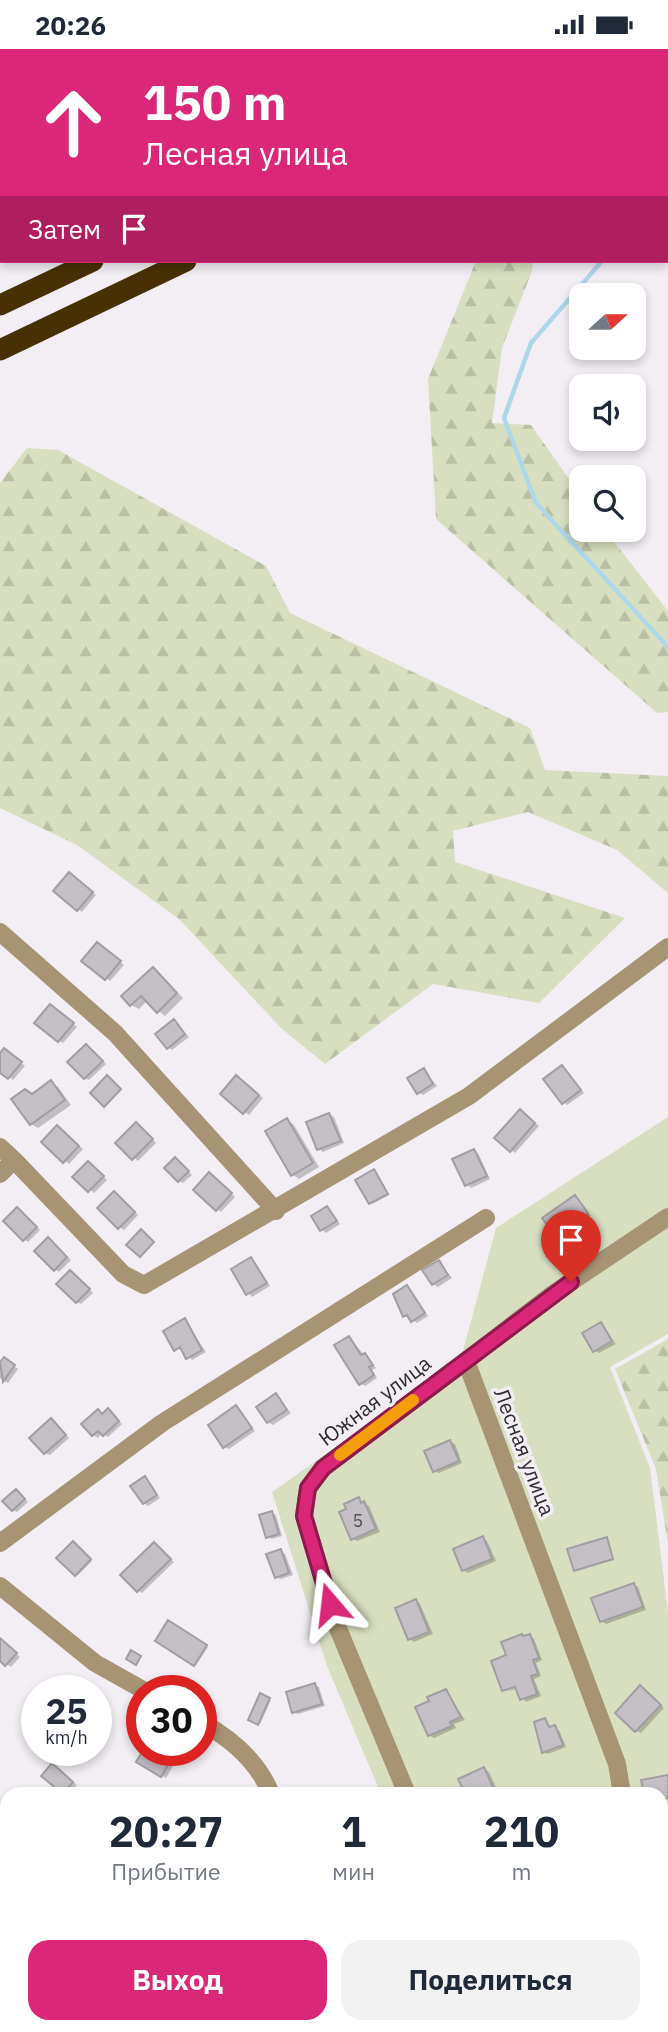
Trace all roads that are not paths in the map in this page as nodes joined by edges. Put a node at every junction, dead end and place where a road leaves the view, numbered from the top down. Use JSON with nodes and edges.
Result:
{"nodes":[{"id":1,"x":89,"y":263,"type":"edge"},
{"id":2,"x":182,"y":263,"type":"edge"},
{"id":3,"x":0,"y":305,"type":"edge"},
{"id":4,"x":0,"y":350,"type":"edge"},
{"id":5,"x":0,"y":932,"type":"edge"},
{"id":6,"x":668,"y":947,"type":"edge"},
{"id":7,"x":0,"y":1147,"type":"edge"},
{"id":8,"x":14,"y":1160,"type":"junction"},
{"id":9,"x":0,"y":1174,"type":"edge"},
{"id":10,"x":276,"y":1211,"type":"junction"},
{"id":11,"x":668,"y":1217,"type":"edge"},
{"id":12,"x":486,"y":1218,"type":"dead end"},
{"id":13,"x":466,"y":1361,"type":"junction"},
{"id":14,"x":0,"y":1543,"type":"edge"},
{"id":15,"x":0,"y":1586,"type":"edge"},
{"id":16,"x":126,"y":1680,"type":"edge"},
{"id":17,"x":217,"y":1730,"type":"edge"},
{"id":18,"x":268,"y":1787,"type":"edge"},
{"id":19,"x":404,"y":1787,"type":"edge"},
{"id":20,"x":621,"y":1787,"type":"edge"}],
"edges":[{"from":1,"to":3,"type":"highway"},
{"from":2,"to":4,"type":"highway"},
{"from":5,"to":10,"type":"street"},
{"from":6,"to":10,"type":"street"},
{"from":7,"to":8,"type":"street"},
{"from":8,"to":9,"type":"street"},
{"from":8,"to":10,"type":"street"},
{"from":11,"to":13,"type":"street"},
{"from":12,"to":14,"type":"street"},
{"from":13,"to":19,"type":"street","name":"Южная улица"},
{"from":13,"to":20,"type":"street","name":"Лесная улица"},
{"from":15,"to":16,"type":"street"},
{"from":17,"to":18,"type":"street"}]}
